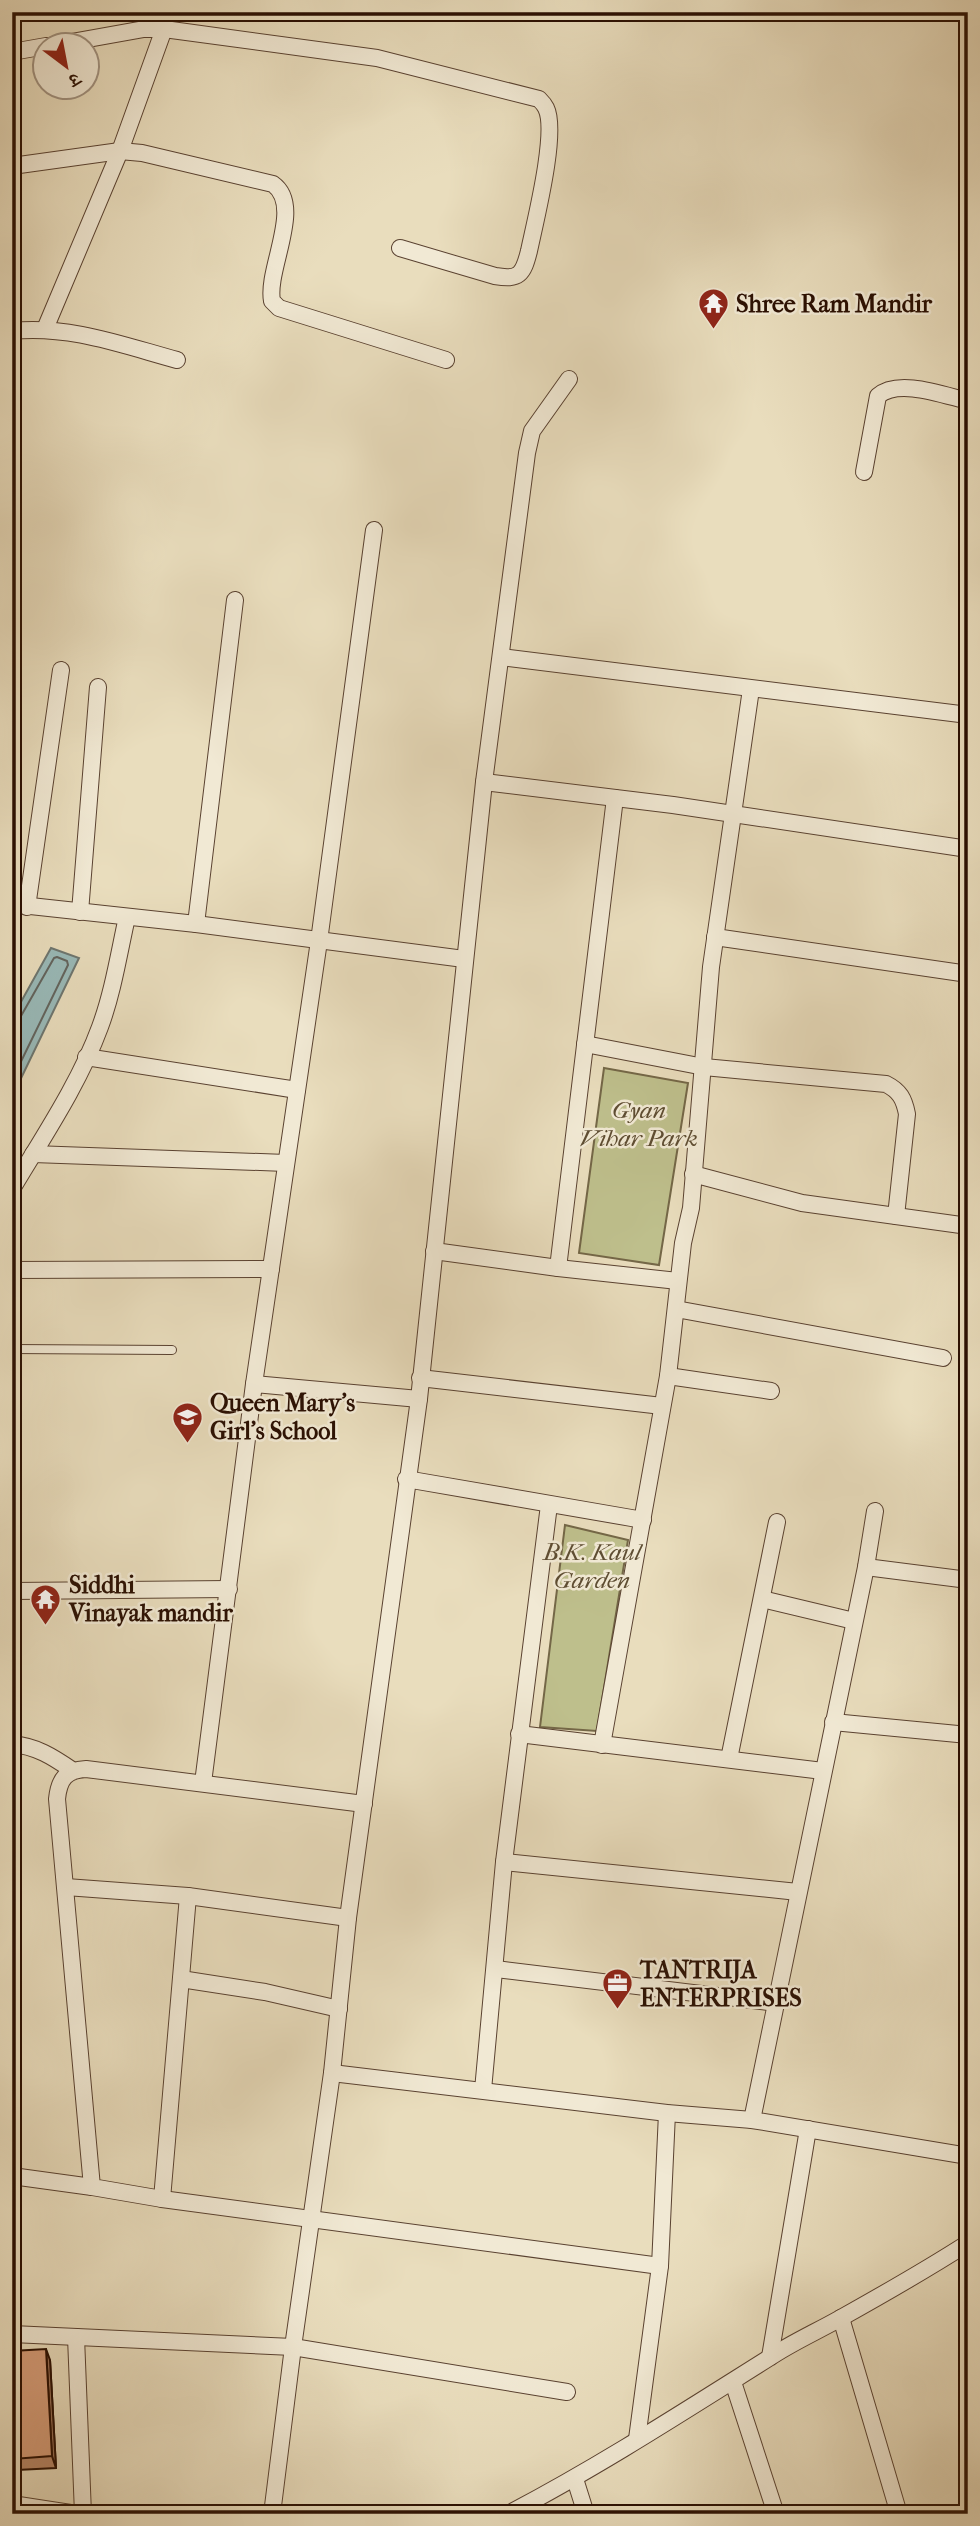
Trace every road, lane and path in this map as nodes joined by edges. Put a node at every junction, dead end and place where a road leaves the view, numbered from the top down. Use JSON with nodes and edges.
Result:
{"nodes":[{"id":1,"x":164,"y":29,"type":"junction"},
{"id":2,"x":102,"y":36,"type":"edge"},
{"id":3,"x":32,"y":49,"type":"edge"},
{"id":4,"x":12,"y":52,"type":"edge"},
{"id":5,"x":120,"y":151,"type":"junction"},
{"id":6,"x":12,"y":166,"type":"edge"},
{"id":7,"x":400,"y":248,"type":"dead end"},
{"id":8,"x":45,"y":329,"type":"junction"},
{"id":9,"x":12,"y":331,"type":"edge"},
{"id":10,"x":177,"y":360,"type":"dead end"},
{"id":11,"x":446,"y":360,"type":"dead end"},
{"id":12,"x":569,"y":379,"type":"dead end"},
{"id":13,"x":968,"y":401,"type":"edge"},
{"id":14,"x":864,"y":472,"type":"dead end"},
{"id":15,"x":374,"y":530,"type":"dead end"},
{"id":16,"x":235,"y":600,"type":"dead end"},
{"id":17,"x":501,"y":657,"type":"junction"},
{"id":18,"x":61,"y":670,"type":"dead end"},
{"id":19,"x":98,"y":687,"type":"dead end"},
{"id":20,"x":751,"y":689,"type":"junction"},
{"id":21,"x":968,"y":715,"type":"edge"},
{"id":22,"x":484,"y":782,"type":"junction"},
{"id":23,"x":615,"y":798,"type":"junction"},
{"id":24,"x":733,"y":814,"type":"junction"},
{"id":25,"x":968,"y":849,"type":"edge"},
{"id":26,"x":26,"y":906,"type":"edge"},
{"id":27,"x":75,"y":911,"type":"junction"},
{"id":28,"x":127,"y":917,"type":"junction"},
{"id":29,"x":195,"y":924,"type":"junction"},
{"id":30,"x":715,"y":937,"type":"junction"},
{"id":31,"x":319,"y":941,"type":"junction"},
{"id":32,"x":464,"y":959,"type":"junction"},
{"id":33,"x":968,"y":974,"type":"edge"},
{"id":34,"x":585,"y":1044,"type":"junction"},
{"id":35,"x":86,"y":1057,"type":"junction"},
{"id":36,"x":704,"y":1067,"type":"junction"},
{"id":37,"x":297,"y":1090,"type":"junction"},
{"id":38,"x":33,"y":1154,"type":"junction"},
{"id":39,"x":286,"y":1163,"type":"junction"},
{"id":40,"x":693,"y":1174,"type":"junction"},
{"id":41,"x":12,"y":1189,"type":"edge"},
{"id":42,"x":896,"y":1216,"type":"junction"},
{"id":43,"x":968,"y":1226,"type":"edge"},
{"id":44,"x":434,"y":1251,"type":"junction"},
{"id":45,"x":558,"y":1268,"type":"junction"},
{"id":46,"x":271,"y":1269,"type":"junction"},
{"id":47,"x":12,"y":1270,"type":"edge"},
{"id":48,"x":678,"y":1281,"type":"junction"},
{"id":49,"x":676,"y":1309,"type":"junction"},
{"id":50,"x":12,"y":1349,"type":"edge"},
{"id":51,"x":172,"y":1350,"type":"dead end"},
{"id":52,"x":943,"y":1358,"type":"dead end"},
{"id":53,"x":668,"y":1376,"type":"junction"},
{"id":54,"x":421,"y":1378,"type":"junction"},
{"id":55,"x":254,"y":1384,"type":"junction"},
{"id":56,"x":771,"y":1391,"type":"dead end"},
{"id":57,"x":419,"y":1399,"type":"junction"},
{"id":58,"x":662,"y":1406,"type":"junction"},
{"id":59,"x":406,"y":1479,"type":"junction"},
{"id":60,"x":549,"y":1505,"type":"junction"},
{"id":61,"x":875,"y":1511,"type":"dead end"},
{"id":62,"x":643,"y":1520,"type":"junction"},
{"id":63,"x":778,"y":1522,"type":"dead end"},
{"id":64,"x":866,"y":1567,"type":"junction"},
{"id":65,"x":968,"y":1580,"type":"edge"},
{"id":66,"x":229,"y":1589,"type":"junction"},
{"id":67,"x":12,"y":1591,"type":"edge"},
{"id":68,"x":762,"y":1599,"type":"junction"},
{"id":69,"x":855,"y":1621,"type":"junction"},
{"id":70,"x":833,"y":1722,"type":"junction"},
{"id":71,"x":519,"y":1734,"type":"junction"},
{"id":72,"x":968,"y":1735,"type":"edge"},
{"id":73,"x":12,"y":1744,"type":"edge"},
{"id":74,"x":602,"y":1745,"type":"junction"},
{"id":75,"x":729,"y":1759,"type":"junction"},
{"id":76,"x":72,"y":1770,"type":"junction"},
{"id":77,"x":823,"y":1771,"type":"junction"},
{"id":78,"x":202,"y":1783,"type":"junction"},
{"id":79,"x":364,"y":1804,"type":"junction"},
{"id":80,"x":504,"y":1862,"type":"junction"},
{"id":81,"x":66,"y":1887,"type":"junction"},
{"id":82,"x":799,"y":1892,"type":"junction"},
{"id":83,"x":188,"y":1896,"type":"junction"},
{"id":84,"x":348,"y":1918,"type":"junction"},
{"id":85,"x":496,"y":1969,"type":"junction"},
{"id":86,"x":181,"y":1979,"type":"junction"},
{"id":87,"x":776,"y":2003,"type":"junction"},
{"id":88,"x":339,"y":2009,"type":"junction"},
{"id":89,"x":332,"y":2073,"type":"junction"},
{"id":90,"x":483,"y":2090,"type":"junction"},
{"id":91,"x":667,"y":2113,"type":"junction"},
{"id":92,"x":752,"y":2120,"type":"junction"},
{"id":93,"x":808,"y":2129,"type":"junction"},
{"id":94,"x":968,"y":2156,"type":"edge"},
{"id":95,"x":12,"y":2176,"type":"edge"},
{"id":96,"x":92,"y":2187,"type":"junction"},
{"id":97,"x":162,"y":2199,"type":"junction"},
{"id":98,"x":311,"y":2218,"type":"junction"},
{"id":99,"x":967,"y":2246,"type":"edge"},
{"id":100,"x":660,"y":2266,"type":"junction"},
{"id":101,"x":841,"y":2318,"type":"junction"},
{"id":102,"x":12,"y":2334,"type":"edge"},
{"id":103,"x":76,"y":2337,"type":"junction"},
{"id":104,"x":293,"y":2347,"type":"junction"},
{"id":105,"x":770,"y":2357,"type":"junction"},
{"id":106,"x":733,"y":2382,"type":"junction"},
{"id":107,"x":568,"y":2392,"type":"dead end"},
{"id":108,"x":637,"y":2439,"type":"junction"},
{"id":109,"x":575,"y":2479,"type":"junction"},
{"id":110,"x":12,"y":2504,"type":"edge"},
{"id":111,"x":77,"y":2514,"type":"edge"},
{"id":112,"x":83,"y":2514,"type":"edge"},
{"id":113,"x":272,"y":2514,"type":"edge"},
{"id":114,"x":508,"y":2514,"type":"edge"},
{"id":115,"x":586,"y":2514,"type":"edge"},
{"id":116,"x":776,"y":2514,"type":"edge"},
{"id":117,"x":899,"y":2514,"type":"edge"}],
"edges":[{"from":1,"to":2,"type":"street"},
{"from":1,"to":5,"type":"street"},
{"from":1,"to":7,"type":"street"},
{"from":3,"to":4,"type":"street"},
{"from":5,"to":6,"type":"street"},
{"from":5,"to":8,"type":"street"},
{"from":5,"to":11,"type":"street"},
{"from":8,"to":9,"type":"street"},
{"from":8,"to":10,"type":"street"},
{"from":12,"to":17,"type":"street"},
{"from":13,"to":14,"type":"street"},
{"from":15,"to":31,"type":"street"},
{"from":16,"to":29,"type":"street"},
{"from":17,"to":20,"type":"street"},
{"from":17,"to":22,"type":"street"},
{"from":18,"to":26,"type":"street"},
{"from":19,"to":27,"type":"street"},
{"from":20,"to":21,"type":"street"},
{"from":20,"to":24,"type":"street"},
{"from":22,"to":23,"type":"street"},
{"from":22,"to":32,"type":"street"},
{"from":23,"to":24,"type":"street"},
{"from":23,"to":34,"type":"street"},
{"from":24,"to":25,"type":"street"},
{"from":24,"to":30,"type":"street"},
{"from":26,"to":27,"type":"street"},
{"from":27,"to":28,"type":"street"},
{"from":28,"to":29,"type":"street"},
{"from":28,"to":35,"type":"street"},
{"from":29,"to":31,"type":"street"},
{"from":30,"to":33,"type":"street"},
{"from":30,"to":36,"type":"street"},
{"from":31,"to":32,"type":"street"},
{"from":31,"to":37,"type":"street"},
{"from":32,"to":44,"type":"street"},
{"from":34,"to":36,"type":"street"},
{"from":34,"to":45,"type":"street"},
{"from":35,"to":37,"type":"street"},
{"from":35,"to":38,"type":"street"},
{"from":36,"to":40,"type":"street"},
{"from":36,"to":42,"type":"street"},
{"from":37,"to":39,"type":"street"},
{"from":38,"to":39,"type":"street"},
{"from":38,"to":41,"type":"street"},
{"from":39,"to":46,"type":"street"},
{"from":40,"to":42,"type":"street"},
{"from":40,"to":48,"type":"street"},
{"from":42,"to":43,"type":"street"},
{"from":44,"to":45,"type":"street"},
{"from":44,"to":54,"type":"street"},
{"from":45,"to":48,"type":"street"},
{"from":46,"to":47,"type":"street"},
{"from":46,"to":55,"type":"street"},
{"from":48,"to":49,"type":"street"},
{"from":49,"to":52,"type":"street"},
{"from":49,"to":53,"type":"street"},
{"from":50,"to":51,"type":"lane"},
{"from":53,"to":56,"type":"street"},
{"from":53,"to":58,"type":"street"},
{"from":54,"to":57,"type":"street"},
{"from":54,"to":58,"type":"street"},
{"from":55,"to":57,"type":"street"},
{"from":55,"to":66,"type":"street"},
{"from":57,"to":59,"type":"street"},
{"from":58,"to":62,"type":"street"},
{"from":59,"to":60,"type":"street"},
{"from":59,"to":79,"type":"street"},
{"from":60,"to":62,"type":"street"},
{"from":60,"to":71,"type":"street"},
{"from":61,"to":64,"type":"street"},
{"from":62,"to":74,"type":"street"},
{"from":63,"to":68,"type":"street"},
{"from":64,"to":65,"type":"street"},
{"from":64,"to":69,"type":"street"},
{"from":66,"to":67,"type":"street"},
{"from":66,"to":78,"type":"street"},
{"from":68,"to":69,"type":"street"},
{"from":68,"to":75,"type":"street"},
{"from":69,"to":70,"type":"street"},
{"from":70,"to":72,"type":"street"},
{"from":70,"to":77,"type":"street"},
{"from":71,"to":74,"type":"street"},
{"from":71,"to":80,"type":"street"},
{"from":73,"to":76,"type":"street"},
{"from":74,"to":75,"type":"street"},
{"from":75,"to":77,"type":"street"},
{"from":76,"to":78,"type":"street"},
{"from":76,"to":81,"type":"street"},
{"from":77,"to":82,"type":"street"},
{"from":78,"to":79,"type":"street"},
{"from":79,"to":84,"type":"street"},
{"from":80,"to":82,"type":"street"},
{"from":80,"to":85,"type":"street"},
{"from":81,"to":83,"type":"street"},
{"from":81,"to":96,"type":"street"},
{"from":82,"to":87,"type":"street"},
{"from":83,"to":84,"type":"street"},
{"from":83,"to":86,"type":"street"},
{"from":84,"to":88,"type":"street"},
{"from":85,"to":87,"type":"street"},
{"from":85,"to":90,"type":"street"},
{"from":86,"to":88,"type":"street"},
{"from":86,"to":97,"type":"street"},
{"from":87,"to":92,"type":"street"},
{"from":88,"to":89,"type":"street"},
{"from":89,"to":90,"type":"street"},
{"from":89,"to":98,"type":"street"},
{"from":90,"to":91,"type":"street"},
{"from":91,"to":92,"type":"street"},
{"from":91,"to":100,"type":"street"},
{"from":92,"to":93,"type":"street"},
{"from":93,"to":94,"type":"street"},
{"from":93,"to":105,"type":"street"},
{"from":95,"to":96,"type":"street"},
{"from":96,"to":97,"type":"street"},
{"from":97,"to":98,"type":"street"},
{"from":98,"to":100,"type":"street"},
{"from":98,"to":104,"type":"street"},
{"from":99,"to":101,"type":"street"},
{"from":100,"to":108,"type":"street"},
{"from":101,"to":105,"type":"street"},
{"from":101,"to":117,"type":"street"},
{"from":102,"to":103,"type":"street"},
{"from":103,"to":104,"type":"street"},
{"from":103,"to":112,"type":"street"},
{"from":104,"to":107,"type":"street"},
{"from":104,"to":113,"type":"street"},
{"from":105,"to":106,"type":"street"},
{"from":106,"to":108,"type":"street"},
{"from":106,"to":116,"type":"street"},
{"from":108,"to":109,"type":"street"},
{"from":109,"to":114,"type":"street"},
{"from":109,"to":115,"type":"street"},
{"from":110,"to":111,"type":"street"}]}
